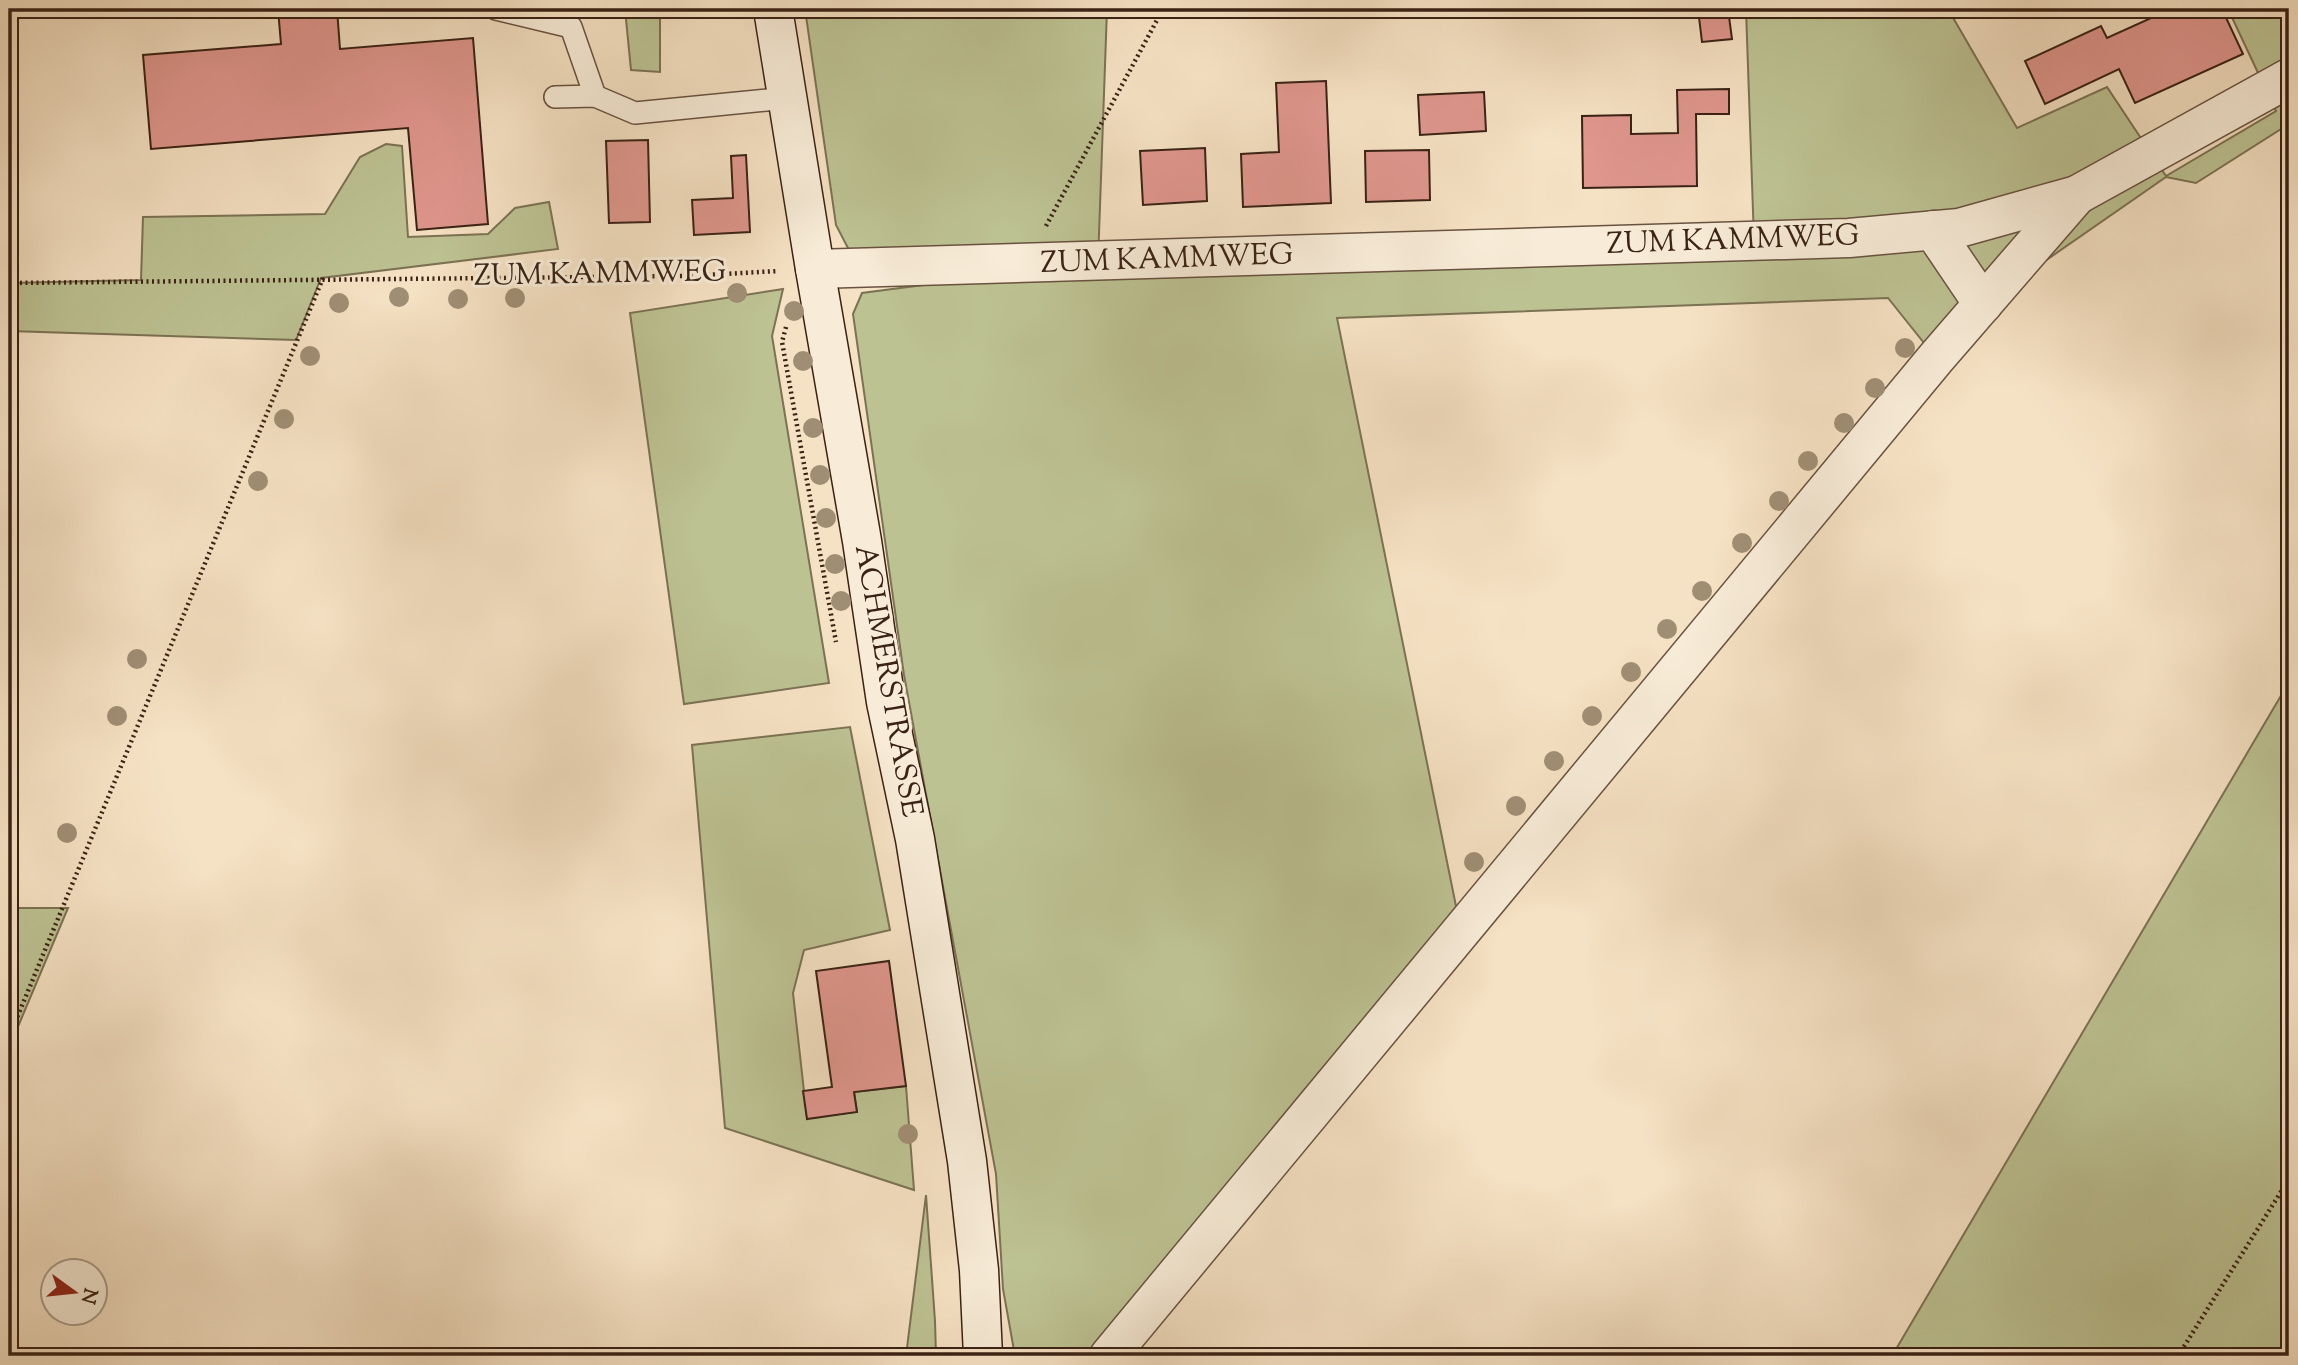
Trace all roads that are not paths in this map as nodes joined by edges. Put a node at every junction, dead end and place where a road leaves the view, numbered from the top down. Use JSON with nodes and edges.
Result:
{"nodes":[{"id":1,"x":496,"y":9,"type":"edge"},
{"id":2,"x":773,"y":9,"type":"edge"},
{"id":3,"x":2289,"y":78,"type":"edge"},
{"id":4,"x":595,"y":96,"type":"junction"},
{"id":5,"x":555,"y":97,"type":"dead end"},
{"id":6,"x":787,"y":98,"type":"junction"},
{"id":7,"x":2077,"y":195,"type":"junction"},
{"id":8,"x":1933,"y":230,"type":"junction"},
{"id":9,"x":815,"y":269,"type":"junction"},
{"id":10,"x":1983,"y":303,"type":"junction"},
{"id":11,"x":983,"y":1356,"type":"edge"},
{"id":12,"x":1109,"y":1356,"type":"edge"}],
"edges":[{"from":1,"to":4,"type":"lane"},
{"from":2,"to":6,"type":"street","name":"ACHMERSTRASSE"},
{"from":3,"to":7,"type":"street","name":"ZUM KAMMWEG"},
{"from":4,"to":5,"type":"lane"},
{"from":4,"to":6,"type":"lane"},
{"from":6,"to":9,"type":"street","name":"ACHMERSTRASSE"},
{"from":7,"to":8,"type":"street","name":"ZUM KAMMWEG"},
{"from":7,"to":10,"type":"street"},
{"from":8,"to":9,"type":"street","name":"ZUM KAMMWEG"},
{"from":8,"to":10,"type":"street"},
{"from":9,"to":11,"type":"street","name":"ACHMERSTRASSE"},
{"from":10,"to":12,"type":"street"}]}
